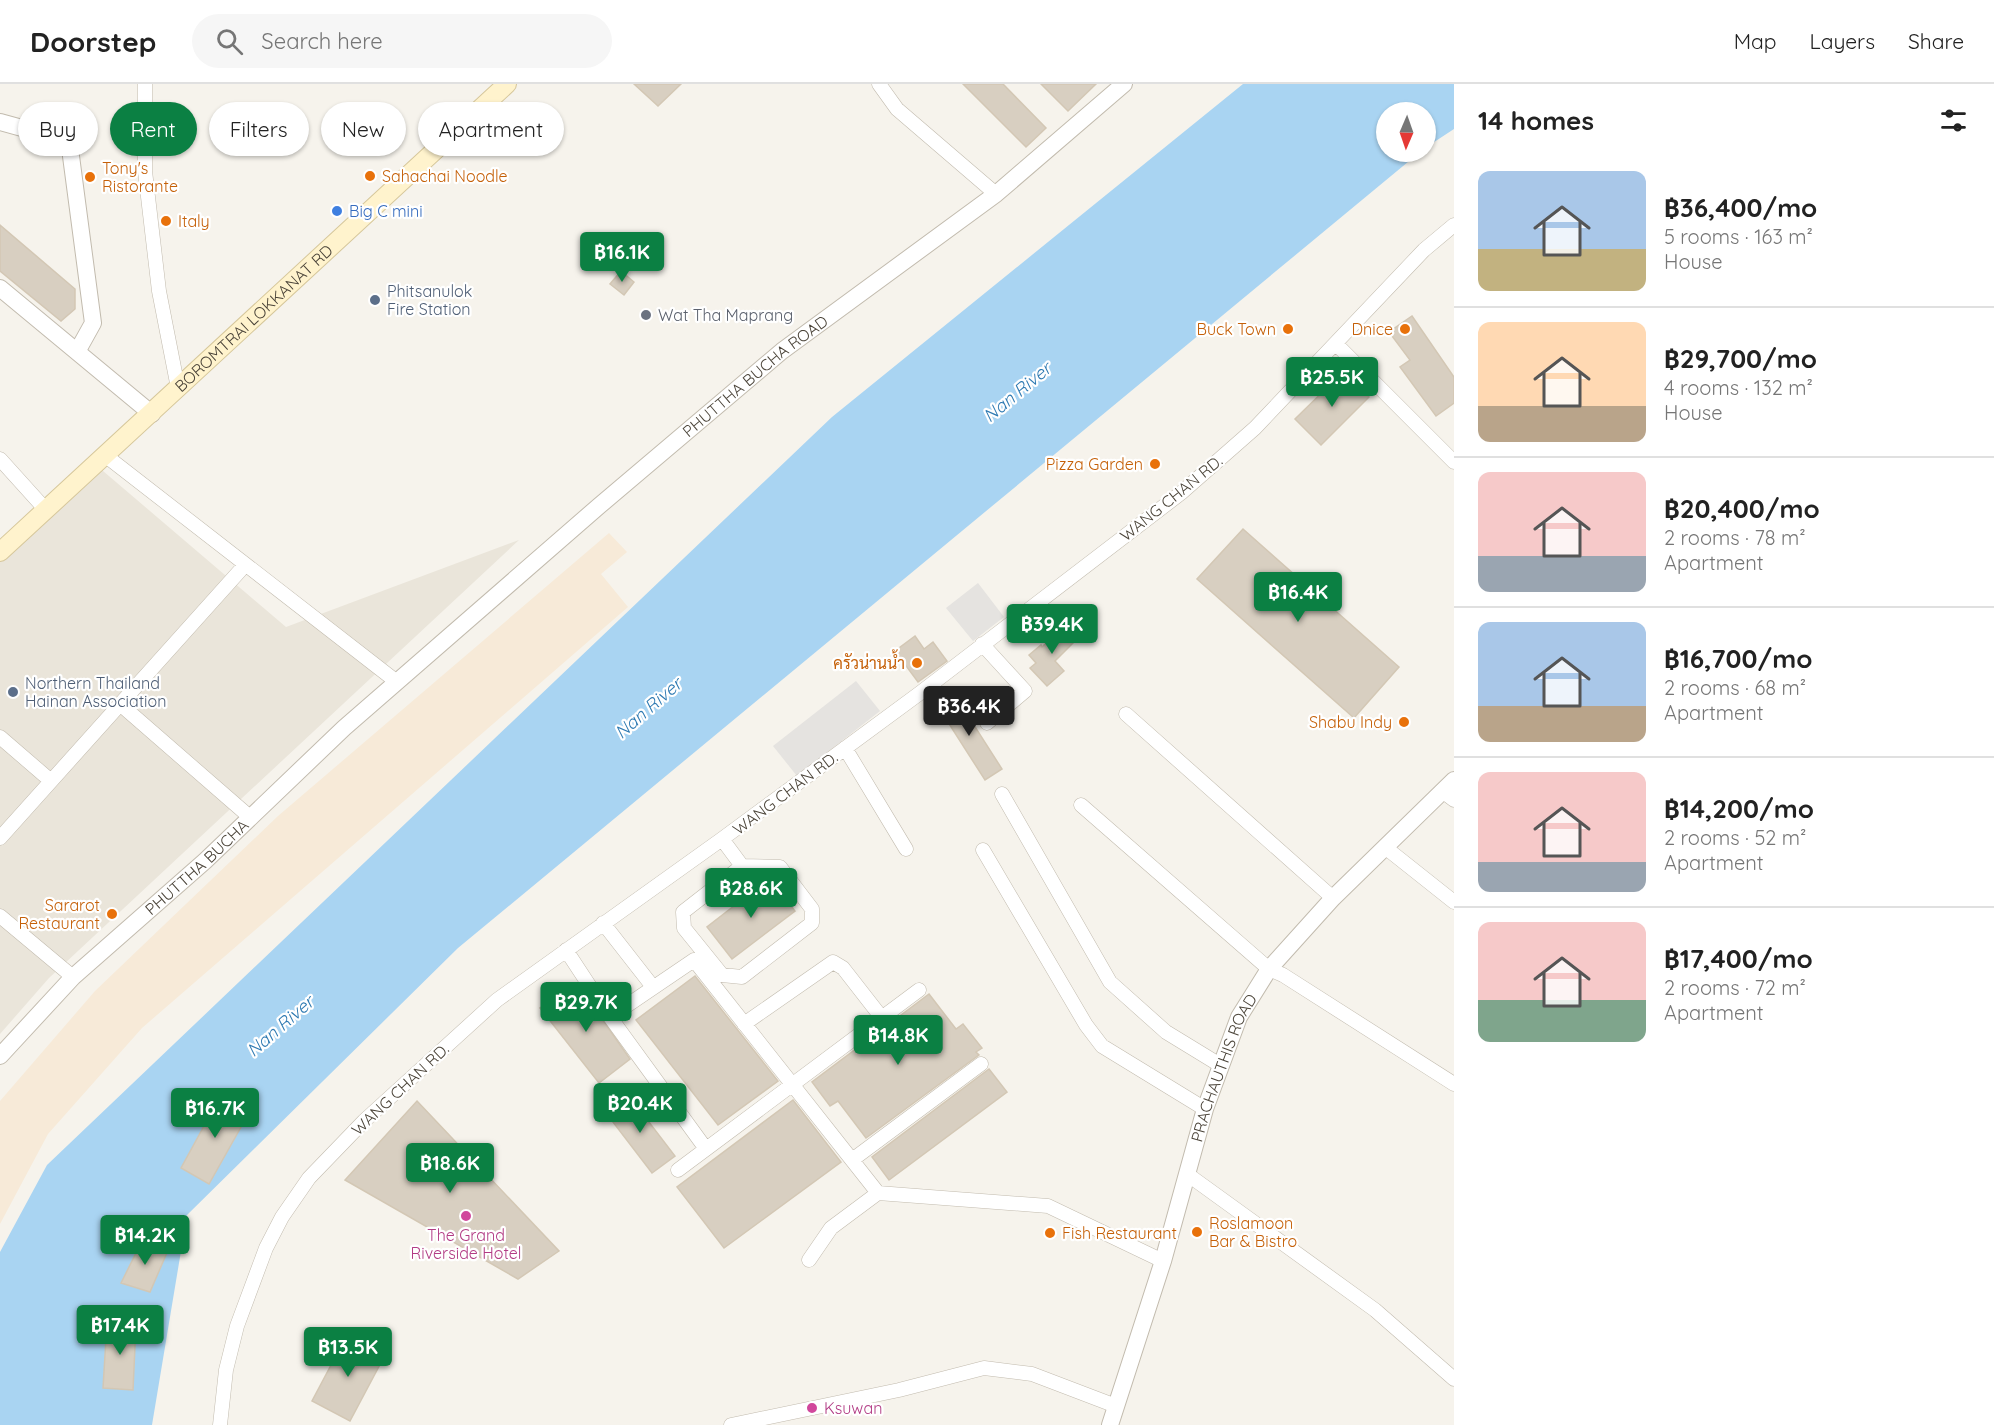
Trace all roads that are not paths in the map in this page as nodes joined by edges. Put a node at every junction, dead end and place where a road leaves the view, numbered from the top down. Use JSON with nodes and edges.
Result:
{"nodes":[{"id":1,"x":145,"y":84,"type":"edge"},
{"id":2,"x":507,"y":84,"type":"edge"},
{"id":3,"x":879,"y":84,"type":"edge"},
{"id":4,"x":1124,"y":84,"type":"edge"},
{"id":5,"x":0,"y":122,"type":"edge"},
{"id":6,"x":996,"y":194,"type":"junction"},
{"id":7,"x":1454,"y":225,"type":"edge"},
{"id":8,"x":0,"y":288,"type":"edge"},
{"id":9,"x":1336,"y":344,"type":"junction"},
{"id":10,"x":78,"y":350,"type":"junction"},
{"id":11,"x":178,"y":388,"type":"junction"},
{"id":12,"x":152,"y":414,"type":"junction"},
{"id":13,"x":106,"y":456,"type":"junction"},
{"id":14,"x":0,"y":459,"type":"edge"},
{"id":15,"x":1454,"y":462,"type":"edge"},
{"id":16,"x":46,"y":510,"type":"junction"},
{"id":17,"x":0,"y":552,"type":"edge"},
{"id":18,"x":245,"y":565,"type":"junction"},
{"id":19,"x":981,"y":644,"type":"junction"},
{"id":20,"x":397,"y":682,"type":"junction"},
{"id":21,"x":120,"y":704,"type":"junction"},
{"id":22,"x":1126,"y":714,"type":"dead end"},
{"id":23,"x":987,"y":723,"type":"dead end"},
{"id":24,"x":0,"y":737,"type":"edge"},
{"id":25,"x":845,"y":748,"type":"junction"},
{"id":26,"x":51,"y":781,"type":"junction"},
{"id":27,"x":1450,"y":790,"type":"edge"},
{"id":28,"x":1002,"y":794,"type":"dead end"},
{"id":29,"x":1081,"y":805,"type":"dead end"},
{"id":30,"x":250,"y":818,"type":"junction"},
{"id":31,"x":0,"y":838,"type":"edge"},
{"id":32,"x":722,"y":839,"type":"junction"},
{"id":33,"x":1386,"y":848,"type":"junction"},
{"id":34,"x":906,"y":849,"type":"dead end"},
{"id":35,"x":983,"y":850,"type":"dead end"},
{"id":36,"x":742,"y":866,"type":"junction"},
{"id":37,"x":1333,"y":898,"type":"junction"},
{"id":38,"x":1454,"y":902,"type":"edge"},
{"id":39,"x":0,"y":916,"type":"edge"},
{"id":40,"x":603,"y":923,"type":"junction"},
{"id":41,"x":566,"y":950,"type":"junction"},
{"id":42,"x":1269,"y":969,"type":"junction"},
{"id":43,"x":73,"y":977,"type":"junction"},
{"id":44,"x":653,"y":987,"type":"junction"},
{"id":45,"x":919,"y":990,"type":"dead end"},
{"id":46,"x":610,"y":1017,"type":"junction"},
{"id":47,"x":882,"y":1018,"type":"junction"},
{"id":48,"x":744,"y":1024,"type":"junction"},
{"id":49,"x":0,"y":1056,"type":"edge"},
{"id":50,"x":981,"y":1064,"type":"dead end"},
{"id":51,"x":1220,"y":1065,"type":"junction"},
{"id":52,"x":1454,"y":1084,"type":"edge"},
{"id":53,"x":792,"y":1085,"type":"junction"},
{"id":54,"x":1205,"y":1109,"type":"junction"},
{"id":55,"x":706,"y":1149,"type":"junction"},
{"id":56,"x":852,"y":1160,"type":"junction"},
{"id":57,"x":678,"y":1170,"type":"dead end"},
{"id":58,"x":1187,"y":1174,"type":"junction"},
{"id":59,"x":878,"y":1193,"type":"junction"},
{"id":60,"x":809,"y":1260,"type":"dead end"},
{"id":61,"x":1163,"y":1261,"type":"junction"},
{"id":62,"x":1454,"y":1379,"type":"edge"},
{"id":63,"x":1116,"y":1406,"type":"junction"},
{"id":64,"x":220,"y":1425,"type":"edge"},
{"id":65,"x":731,"y":1425,"type":"edge"},
{"id":66,"x":1110,"y":1425,"type":"edge"}],
"edges":[{"from":1,"to":11,"type":"street"},
{"from":2,"to":11,"type":"main road","name":"BOROMTRAI LOKKANAT RD"},
{"from":3,"to":6,"type":"street"},
{"from":4,"to":6,"type":"street","name":"PHUTTHA BUCHA ROAD"},
{"from":5,"to":10,"type":"street"},
{"from":6,"to":20,"type":"street","name":"PHUTTHA BUCHA ROAD"},
{"from":7,"to":9,"type":"street","name":"WANG CHAN RD."},
{"from":8,"to":10,"type":"street"},
{"from":9,"to":15,"type":"street"},
{"from":9,"to":19,"type":"street","name":"WANG CHAN RD."},
{"from":10,"to":12,"type":"street"},
{"from":11,"to":12,"type":"main road","name":"BOROMTRAI LOKKANAT RD"},
{"from":12,"to":13,"type":"main road","name":"BOROMTRAI LOKKANAT RD"},
{"from":13,"to":16,"type":"main road","name":"BOROMTRAI LOKKANAT RD"},
{"from":13,"to":18,"type":"street"},
{"from":14,"to":16,"type":"street"},
{"from":16,"to":17,"type":"main road","name":"BOROMTRAI LOKKANAT RD"},
{"from":18,"to":20,"type":"street"},
{"from":18,"to":21,"type":"street"},
{"from":19,"to":23,"type":"street"},
{"from":19,"to":25,"type":"street","name":"WANG CHAN RD."},
{"from":20,"to":30,"type":"street","name":"PHUTTHA BUCHA"},
{"from":21,"to":26,"type":"street"},
{"from":21,"to":30,"type":"street"},
{"from":22,"to":37,"type":"street"},
{"from":24,"to":26,"type":"street"},
{"from":25,"to":32,"type":"street","name":"WANG CHAN RD."},
{"from":25,"to":34,"type":"street"},
{"from":26,"to":31,"type":"street"},
{"from":27,"to":33,"type":"street","name":"PRACHAUTHIS ROAD"},
{"from":28,"to":51,"type":"street"},
{"from":29,"to":42,"type":"street"},
{"from":30,"to":43,"type":"street","name":"PHUTTHA BUCHA"},
{"from":32,"to":36,"type":"street"},
{"from":32,"to":40,"type":"street","name":"WANG CHAN RD."},
{"from":33,"to":37,"type":"street","name":"PRACHAUTHIS ROAD"},
{"from":33,"to":38,"type":"street"},
{"from":35,"to":54,"type":"street"},
{"from":36,"to":36,"type":"street"},
{"from":37,"to":42,"type":"street","name":"PRACHAUTHIS ROAD"},
{"from":39,"to":43,"type":"street"},
{"from":40,"to":41,"type":"street","name":"WANG CHAN RD."},
{"from":40,"to":44,"type":"street"},
{"from":41,"to":46,"type":"street"},
{"from":41,"to":64,"type":"street","name":"WANG CHAN RD."},
{"from":42,"to":51,"type":"street","name":"PRACHAUTHIS ROAD"},
{"from":42,"to":52,"type":"street"},
{"from":43,"to":49,"type":"street","name":"PHUTTHA BUCHA"},
{"from":44,"to":46,"type":"street"},
{"from":44,"to":48,"type":"street"},
{"from":45,"to":47,"type":"street"},
{"from":46,"to":55,"type":"street"},
{"from":47,"to":48,"type":"street"},
{"from":47,"to":53,"type":"street"},
{"from":48,"to":53,"type":"street"},
{"from":50,"to":56,"type":"street"},
{"from":51,"to":54,"type":"street","name":"PRACHAUTHIS ROAD"},
{"from":53,"to":55,"type":"street"},
{"from":53,"to":56,"type":"street"},
{"from":54,"to":58,"type":"street","name":"PRACHAUTHIS ROAD"},
{"from":55,"to":57,"type":"street"},
{"from":56,"to":59,"type":"street"},
{"from":58,"to":61,"type":"street","name":"PRACHAUTHIS ROAD"},
{"from":58,"to":62,"type":"street"},
{"from":59,"to":60,"type":"street"},
{"from":59,"to":61,"type":"street"},
{"from":61,"to":63,"type":"street","name":"PRACHAUTHIS ROAD"},
{"from":63,"to":65,"type":"street"},
{"from":63,"to":66,"type":"street","name":"PRACHAUTHIS ROAD"}]}
